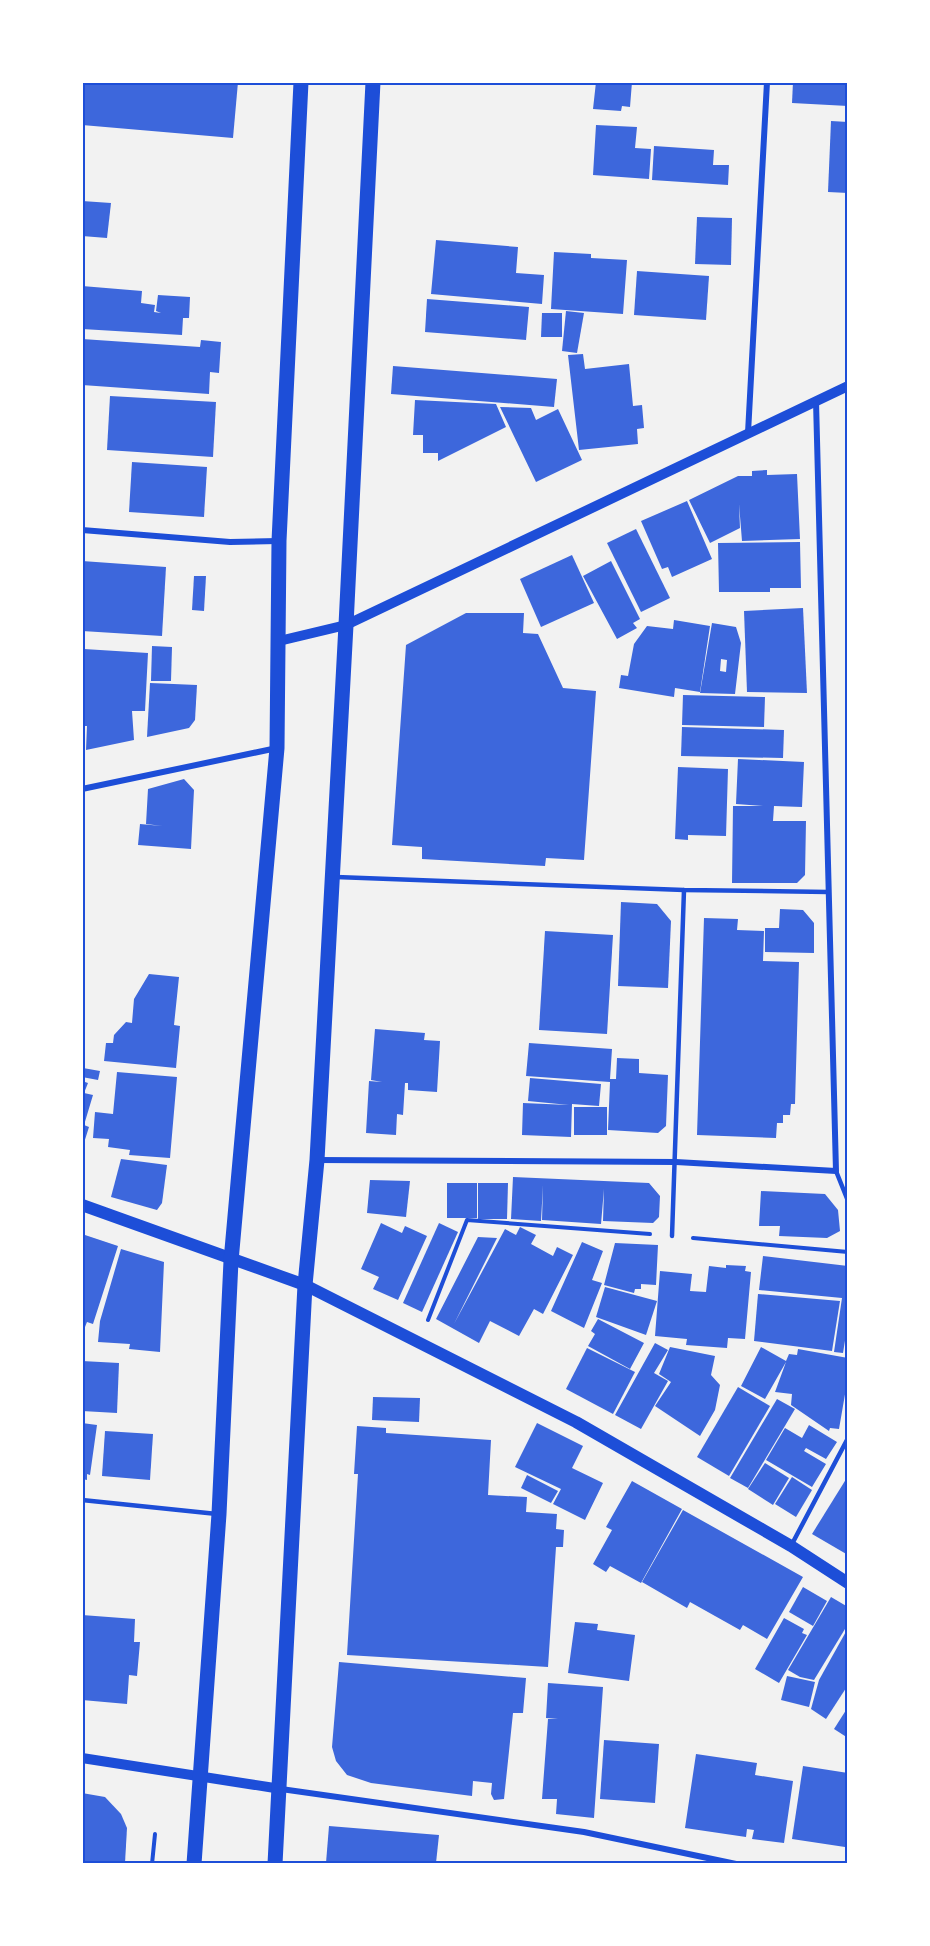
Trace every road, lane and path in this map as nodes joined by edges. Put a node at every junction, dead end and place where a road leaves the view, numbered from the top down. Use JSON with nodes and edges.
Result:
{"nodes":[{"id":1,"x":301,"y":82,"type":"edge"},
{"id":2,"x":373,"y":82,"type":"edge"},
{"id":3,"x":767,"y":82,"type":"edge"},
{"id":4,"x":848,"y":386,"type":"edge"},
{"id":5,"x":816,"y":401,"type":"junction"},
{"id":6,"x":748,"y":433,"type":"junction"},
{"id":7,"x":82,"y":530,"type":"edge"},
{"id":8,"x":279,"y":541,"type":"junction"},
{"id":9,"x":346,"y":625,"type":"junction"},
{"id":10,"x":279,"y":641,"type":"junction"},
{"id":11,"x":278,"y":748,"type":"junction"},
{"id":12,"x":82,"y":789,"type":"edge"},
{"id":13,"x":332,"y":877,"type":"junction"},
{"id":14,"x":684,"y":890,"type":"junction"},
{"id":15,"x":828,"y":892,"type":"junction"},
{"id":16,"x":317,"y":1160,"type":"junction"},
{"id":17,"x":676,"y":1162,"type":"junction"},
{"id":18,"x":836,"y":1171,"type":"junction"},
{"id":19,"x":848,"y":1201,"type":"edge"},
{"id":20,"x":82,"y":1205,"type":"edge"},
{"id":21,"x":672,"y":1236,"type":"junction"},
{"id":22,"x":848,"y":1252,"type":"edge"},
{"id":23,"x":231,"y":1261,"type":"junction"},
{"id":24,"x":305,"y":1285,"type":"junction"},
{"id":25,"x":419,"y":1342,"type":"junction"},
{"id":26,"x":848,"y":1438,"type":"edge"},
{"id":27,"x":82,"y":1500,"type":"edge"},
{"id":28,"x":219,"y":1514,"type":"junction"},
{"id":29,"x":791,"y":1546,"type":"junction"},
{"id":30,"x":848,"y":1583,"type":"edge"},
{"id":31,"x":82,"y":1758,"type":"edge"},
{"id":32,"x":199,"y":1776,"type":"junction"},
{"id":33,"x":281,"y":1789,"type":"junction"},
{"id":34,"x":155,"y":1834,"type":"dead end"},
{"id":35,"x":152,"y":1863,"type":"edge"},
{"id":36,"x":194,"y":1863,"type":"edge"},
{"id":37,"x":275,"y":1863,"type":"edge"},
{"id":38,"x":736,"y":1863,"type":"edge"}],
"edges":[{"from":1,"to":8,"type":"main road"},
{"from":2,"to":9,"type":"main road"},
{"from":3,"to":6,"type":"street"},
{"from":4,"to":5,"type":"street"},
{"from":5,"to":6,"type":"street"},
{"from":5,"to":15,"type":"street"},
{"from":6,"to":9,"type":"street"},
{"from":7,"to":8,"type":"street"},
{"from":8,"to":10,"type":"main road"},
{"from":9,"to":10,"type":"street"},
{"from":9,"to":13,"type":"main road"},
{"from":10,"to":11,"type":"main road"},
{"from":11,"to":12,"type":"street"},
{"from":11,"to":23,"type":"main road"},
{"from":13,"to":14,"type":"lane"},
{"from":13,"to":16,"type":"main road"},
{"from":14,"to":15,"type":"lane"},
{"from":14,"to":17,"type":"lane"},
{"from":15,"to":18,"type":"street"},
{"from":16,"to":17,"type":"street"},
{"from":16,"to":24,"type":"main road"},
{"from":17,"to":18,"type":"street"},
{"from":17,"to":21,"type":"lane"},
{"from":18,"to":19,"type":"lane"},
{"from":20,"to":23,"type":"main road"},
{"from":21,"to":22,"type":"path"},
{"from":21,"to":25,"type":"path"},
{"from":23,"to":24,"type":"main road"},
{"from":23,"to":28,"type":"main road"},
{"from":24,"to":25,"type":"main road"},
{"from":24,"to":33,"type":"main road"},
{"from":25,"to":29,"type":"main road"},
{"from":26,"to":29,"type":"lane"},
{"from":27,"to":28,"type":"lane"},
{"from":28,"to":32,"type":"main road"},
{"from":29,"to":30,"type":"main road"},
{"from":31,"to":32,"type":"street"},
{"from":32,"to":33,"type":"street"},
{"from":32,"to":36,"type":"main road"},
{"from":33,"to":37,"type":"main road"},
{"from":33,"to":38,"type":"street"},
{"from":34,"to":35,"type":"path"}]}
